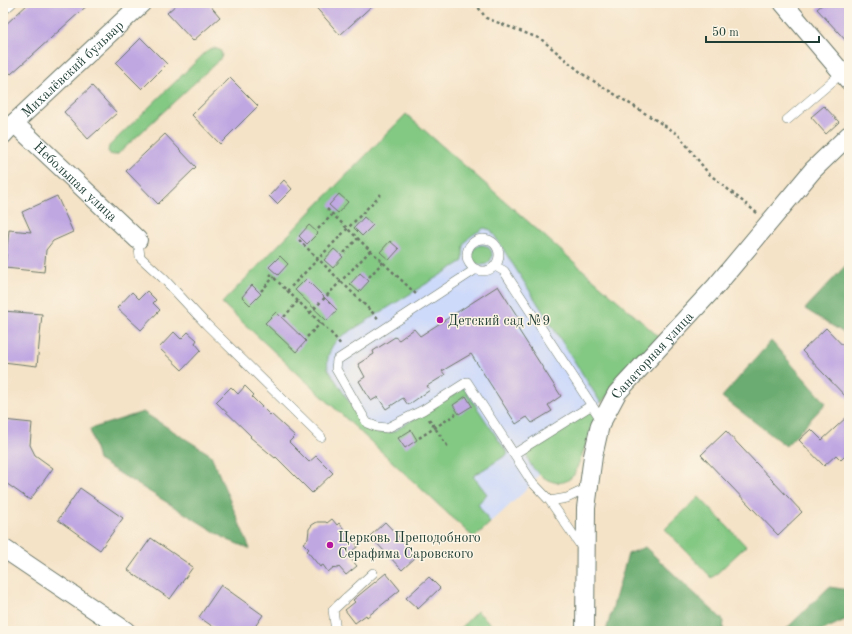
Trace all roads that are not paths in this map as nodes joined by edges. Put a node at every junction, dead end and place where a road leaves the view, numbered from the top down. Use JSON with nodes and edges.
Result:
{"nodes":[{"id":1,"x":12,"y":3,"type":"edge"},
{"id":2,"x":142,"y":3,"type":"edge"},
{"id":3,"x":783,"y":3,"type":"edge"},
{"id":4,"x":3,"y":11,"type":"edge"},
{"id":5,"x":845,"y":77,"type":"edge"},
{"id":6,"x":787,"y":120,"type":"dead end"},
{"id":7,"x":8,"y":129,"type":"edge"},
{"id":8,"x":849,"y":136,"type":"edge"},
{"id":9,"x":138,"y":240,"type":"joint"},
{"id":10,"x":495,"y":266,"type":"junction"},
{"id":11,"x":476,"y":269,"type":"junction"},
{"id":12,"x":592,"y":404,"type":"junction"},
{"id":13,"x":602,"y":421,"type":"junction"},
{"id":14,"x":321,"y":437,"type":"dead end"},
{"id":15,"x":514,"y":454,"type":"junction"},
{"id":16,"x":588,"y":488,"type":"junction"},
{"id":17,"x":550,"y":500,"type":"junction"},
{"id":18,"x":3,"y":548,"type":"edge"},
{"id":19,"x":586,"y":554,"type":"junction"},
{"id":20,"x":373,"y":573,"type":"dead end"},
{"id":21,"x":126,"y":631,"type":"edge"},
{"id":22,"x":336,"y":631,"type":"edge"},
{"id":23,"x":585,"y":631,"type":"edge"}],
"edges":[{"from":1,"to":4,"type":"lane"},
{"from":2,"to":7,"type":"street","name":"Михалёвский бульвар"},
{"from":3,"to":5,"type":"street"},
{"from":5,"to":6,"type":"lane"},
{"from":7,"to":9,"type":"street","name":"Небольшая улица"},
{"from":8,"to":13,"type":"street","name":"Санаторная улица"},
{"from":9,"to":14,"type":"lane"},
{"from":10,"to":11,"type":"lane"},
{"from":10,"to":11,"type":"lane"},
{"from":10,"to":12,"type":"lane"},
{"from":11,"to":15,"type":"lane"},
{"from":12,"to":13,"type":"lane"},
{"from":12,"to":15,"type":"lane"},
{"from":13,"to":16,"type":"street","name":"Санаторная улица"},
{"from":15,"to":17,"type":"lane"},
{"from":16,"to":17,"type":"lane"},
{"from":16,"to":19,"type":"street","name":"Санаторная улица"},
{"from":17,"to":19,"type":"lane"},
{"from":18,"to":21,"type":"street"},
{"from":19,"to":23,"type":"street","name":"Санаторная улица"},
{"from":20,"to":22,"type":"lane"}]}
